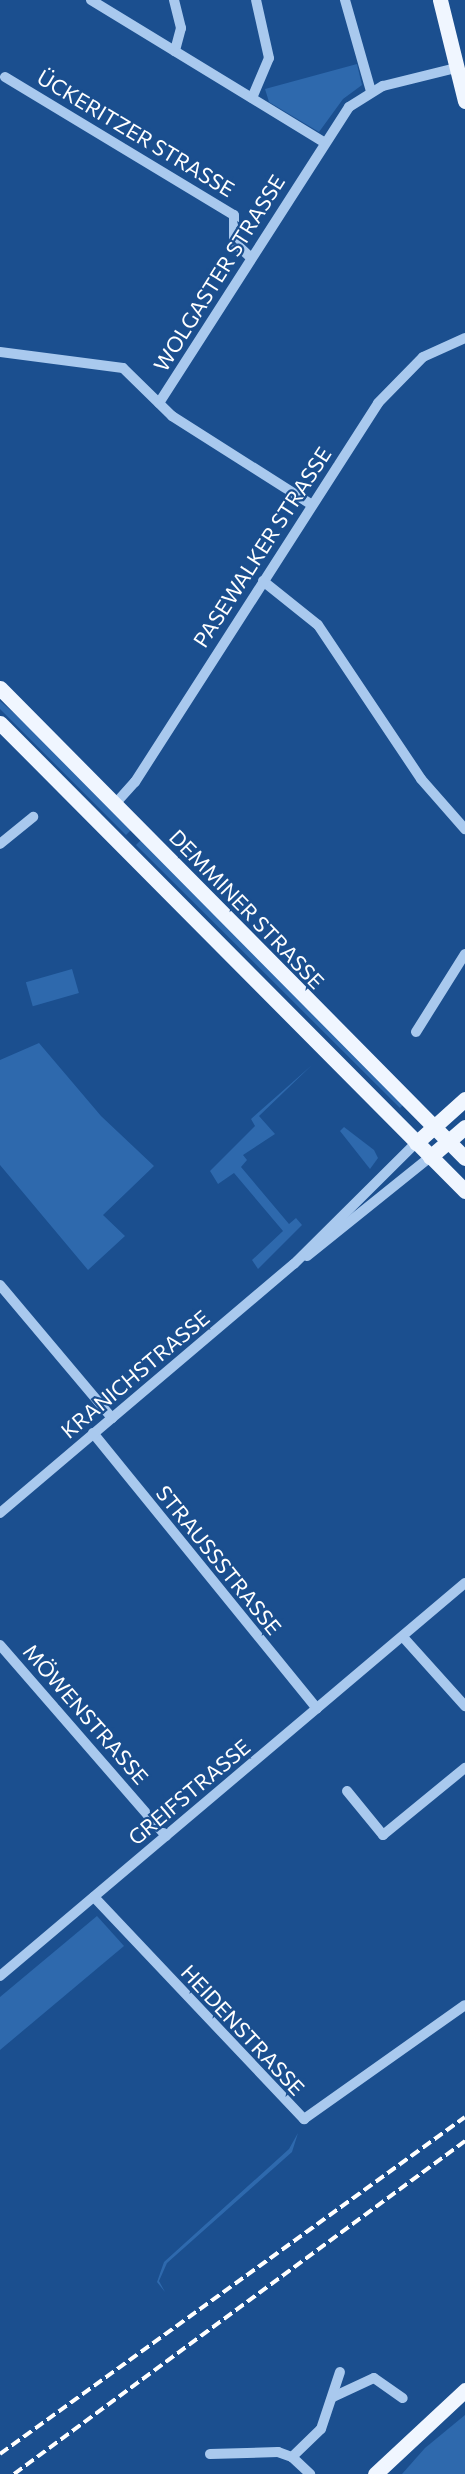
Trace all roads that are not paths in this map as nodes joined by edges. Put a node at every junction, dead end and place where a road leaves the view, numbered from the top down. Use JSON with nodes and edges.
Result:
{"nodes":[{"id":1,"x":91,"y":0,"type":"edge"},
{"id":2,"x":174,"y":0,"type":"edge"},
{"id":3,"x":256,"y":0,"type":"edge"},
{"id":4,"x":345,"y":0,"type":"edge"},
{"id":5,"x":440,"y":0,"type":"edge"},
{"id":6,"x":175,"y":51,"type":"junction"},
{"id":7,"x":456,"y":68,"type":"junction"},
{"id":8,"x":5,"y":78,"type":"dead end"},
{"id":9,"x":371,"y":91,"type":"junction"},
{"id":10,"x":252,"y":98,"type":"junction"},
{"id":11,"x":465,"y":101,"type":"edge"},
{"id":12,"x":324,"y":142,"type":"junction"},
{"id":13,"x":251,"y":258,"type":"junction"},
{"id":14,"x":465,"y":338,"type":"edge"},
{"id":15,"x":0,"y":352,"type":"edge"},
{"id":16,"x":159,"y":404,"type":"junction"},
{"id":17,"x":312,"y":505,"type":"junction"},
{"id":18,"x":263,"y":581,"type":"junction"},
{"id":19,"x":0,"y":688,"type":"edge"},
{"id":20,"x":0,"y":723,"type":"edge"},
{"id":21,"x":115,"y":804,"type":"junction"},
{"id":22,"x":33,"y":817,"type":"dead end"},
{"id":23,"x":465,"y":830,"type":"edge"},
{"id":24,"x":0,"y":844,"type":"edge"},
{"id":25,"x":465,"y":954,"type":"edge"},
{"id":26,"x":416,"y":1032,"type":"dead end"},
{"id":27,"x":465,"y":1099,"type":"edge"},
{"id":28,"x":434,"y":1127,"type":"junction"},
{"id":29,"x":465,"y":1127,"type":"edge"},
{"id":30,"x":449,"y":1142,"type":"junction"},
{"id":31,"x":416,"y":1143,"type":"junction"},
{"id":32,"x":430,"y":1157,"type":"junction"},
{"id":33,"x":465,"y":1158,"type":"edge"},
{"id":34,"x":465,"y":1191,"type":"edge"},
{"id":35,"x":294,"y":1264,"type":"junction"},
{"id":36,"x":1,"y":1289,"type":"edge"},
{"id":37,"x":112,"y":1418,"type":"junction"},
{"id":38,"x":93,"y":1433,"type":"junction"},
{"id":39,"x":0,"y":1513,"type":"edge"},
{"id":40,"x":465,"y":1583,"type":"edge"},
{"id":41,"x":403,"y":1637,"type":"junction"},
{"id":42,"x":0,"y":1645,"type":"edge"},
{"id":43,"x":465,"y":1706,"type":"edge"},
{"id":44,"x":317,"y":1709,"type":"junction"},
{"id":45,"x":465,"y":1768,"type":"edge"},
{"id":46,"x":347,"y":1791,"type":"dead end"},
{"id":47,"x":166,"y":1836,"type":"junction"},
{"id":48,"x":94,"y":1897,"type":"junction"},
{"id":49,"x":0,"y":1976,"type":"edge"},
{"id":50,"x":465,"y":2005,"type":"edge"},
{"id":51,"x":340,"y":2372,"type":"dead end"},
{"id":52,"x":465,"y":2390,"type":"edge"},
{"id":53,"x":333,"y":2397,"type":"junction"},
{"id":54,"x":403,"y":2398,"type":"dead end"},
{"id":55,"x":210,"y":2454,"type":"dead end"},
{"id":56,"x":394,"y":2456,"type":"junction"},
{"id":57,"x":292,"y":2457,"type":"junction"},
{"id":58,"x":310,"y":2474,"type":"edge"},
{"id":59,"x":375,"y":2474,"type":"edge"},
{"id":60,"x":388,"y":2474,"type":"edge"}],
"edges":[{"from":1,"to":6,"type":"street"},
{"from":2,"to":6,"type":"street"},
{"from":3,"to":10,"type":"street"},
{"from":4,"to":9,"type":"street"},
{"from":5,"to":7,"type":"main road"},
{"from":6,"to":10,"type":"street"},
{"from":7,"to":9,"type":"street","name":"WOLGASTER STRASSE"},
{"from":7,"to":11,"type":"main road"},
{"from":8,"to":13,"type":"street","name":"ÜCKERITZER STRASSE"},
{"from":9,"to":12,"type":"street","name":"WOLGASTER STRASSE"},
{"from":10,"to":12,"type":"street"},
{"from":12,"to":13,"type":"street","name":"WOLGASTER STRASSE"},
{"from":13,"to":16,"type":"street","name":"WOLGASTER STRASSE"},
{"from":14,"to":17,"type":"street","name":"PASEWALKER STRASSE"},
{"from":15,"to":16,"type":"street"},
{"from":16,"to":17,"type":"street","name":"WOLGASTER STRASSE"},
{"from":17,"to":18,"type":"street","name":"PASEWALKER STRASSE"},
{"from":18,"to":21,"type":"street","name":"PASEWALKER STRASSE"},
{"from":18,"to":23,"type":"street"},
{"from":19,"to":21,"type":"main road","name":"DEMMINER STRASSE"},
{"from":20,"to":31,"type":"main road","name":"DEMMINER STRASSE"},
{"from":21,"to":28,"type":"main road","name":"DEMMINER STRASSE"},
{"from":22,"to":24,"type":"street"},
{"from":25,"to":26,"type":"street"},
{"from":27,"to":28,"type":"main road"},
{"from":28,"to":30,"type":"main road","name":"DEMMINER STRASSE"},
{"from":28,"to":31,"type":"main road"},
{"from":29,"to":30,"type":"main road"},
{"from":30,"to":32,"type":"main road"},
{"from":30,"to":33,"type":"main road","name":"DEMMINER STRASSE"},
{"from":31,"to":32,"type":"main road","name":"DEMMINER STRASSE"},
{"from":31,"to":35,"type":"street","name":"KRANICHSTRASSE"},
{"from":32,"to":34,"type":"main road","name":"DEMMINER STRASSE"},
{"from":32,"to":35,"type":"street","name":"KRANICHSTRASSE"},
{"from":35,"to":37,"type":"street","name":"KRANICHSTRASSE"},
{"from":36,"to":37,"type":"street"},
{"from":37,"to":38,"type":"street","name":"KRANICHSTRASSE"},
{"from":38,"to":39,"type":"street","name":"KRANICHSTRASSE"},
{"from":38,"to":44,"type":"street","name":"STRAUSSSTRASSE"},
{"from":40,"to":41,"type":"street","name":"GREIFSTRASSE"},
{"from":41,"to":43,"type":"street"},
{"from":41,"to":44,"type":"street","name":"GREIFSTRASSE"},
{"from":42,"to":47,"type":"street","name":"MÖWENSTRASSE"},
{"from":44,"to":47,"type":"street","name":"GREIFSTRASSE"},
{"from":45,"to":46,"type":"street"},
{"from":47,"to":48,"type":"street","name":"GREIFSTRASSE"},
{"from":48,"to":49,"type":"street","name":"GREIFSTRASSE"},
{"from":48,"to":50,"type":"street","name":"HEIDENSTRASSE"},
{"from":51,"to":53,"type":"street"},
{"from":52,"to":56,"type":"main road"},
{"from":53,"to":54,"type":"street"},
{"from":53,"to":57,"type":"street"},
{"from":55,"to":57,"type":"street"},
{"from":56,"to":59,"type":"main road"},
{"from":56,"to":60,"type":"street"},
{"from":57,"to":58,"type":"street"}]}
